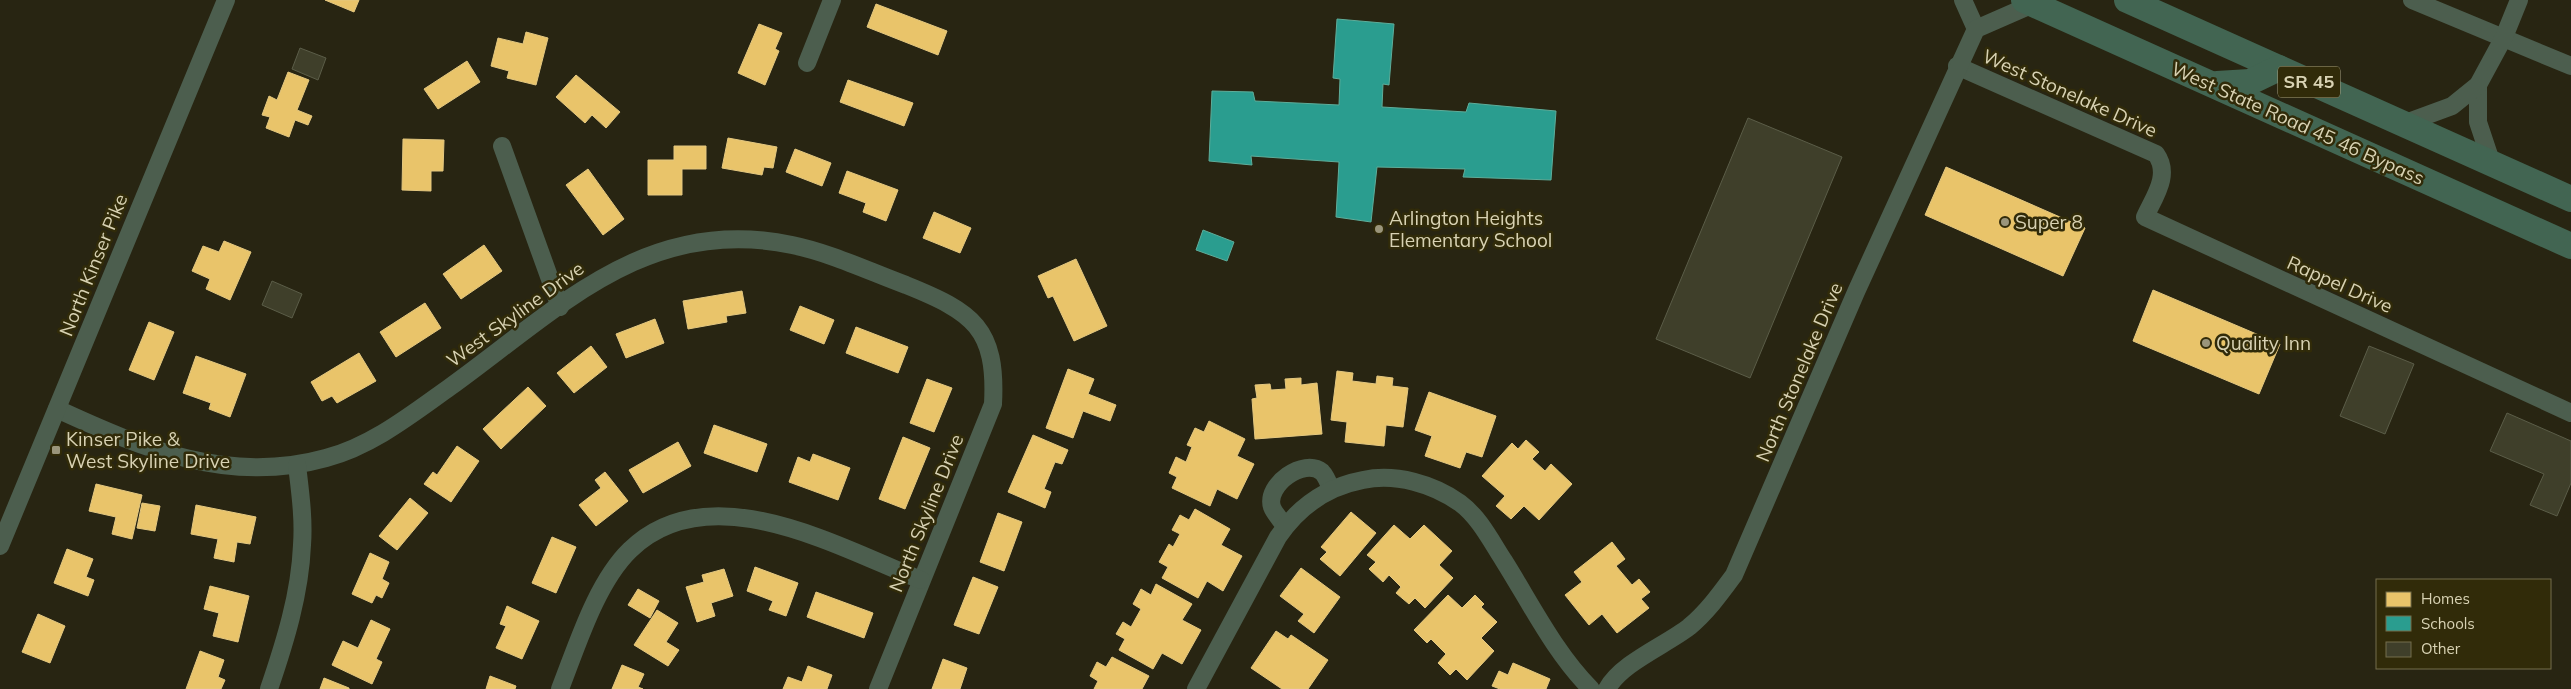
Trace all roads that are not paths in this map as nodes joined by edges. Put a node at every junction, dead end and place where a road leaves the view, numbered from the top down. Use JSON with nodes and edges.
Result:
{"nodes":[{"id":1,"x":226,"y":0,"type":"edge"},
{"id":2,"x":832,"y":0,"type":"edge"},
{"id":3,"x":1963,"y":0,"type":"edge"},
{"id":4,"x":2127,"y":0,"type":"edge"},
{"id":5,"x":2412,"y":0,"type":"edge"},
{"id":6,"x":2519,"y":0,"type":"edge"},
{"id":7,"x":2029,"y":2,"type":"edge"},
{"id":8,"x":1976,"y":29,"type":"junction"},
{"id":9,"x":2504,"y":37,"type":"junction"},
{"id":10,"x":808,"y":63,"type":"dead end"},
{"id":11,"x":1957,"y":66,"type":"junction"},
{"id":12,"x":2571,"y":66,"type":"edge"},
{"id":13,"x":2279,"y":68,"type":"junction"},
{"id":14,"x":2211,"y":84,"type":"junction"},
{"id":15,"x":2478,"y":85,"type":"junction"},
{"id":16,"x":2403,"y":124,"type":"junction"},
{"id":17,"x":502,"y":146,"type":"dead end"},
{"id":18,"x":2162,"y":163,"type":"joint"},
{"id":19,"x":2492,"y":164,"type":"junction"},
{"id":20,"x":2571,"y":199,"type":"edge"},
{"id":21,"x":2571,"y":246,"type":"edge"},
{"id":22,"x":560,"y":306,"type":"junction"},
{"id":23,"x":990,"y":349,"type":"joint"},
{"id":24,"x":57,"y":409,"type":"junction"},
{"id":25,"x":2571,"y":413,"type":"edge"},
{"id":26,"x":297,"y":465,"type":"junction"},
{"id":27,"x":1331,"y":489,"type":"junction"},
{"id":28,"x":1285,"y":526,"type":"junction"},
{"id":29,"x":0,"y":546,"type":"edge"},
{"id":30,"x":921,"y":580,"type":"junction"},
{"id":31,"x":269,"y":689,"type":"edge"},
{"id":32,"x":560,"y":689,"type":"edge"},
{"id":33,"x":878,"y":689,"type":"edge"},
{"id":34,"x":1196,"y":689,"type":"edge"},
{"id":35,"x":1591,"y":689,"type":"edge"},
{"id":36,"x":1607,"y":689,"type":"edge"}],
"edges":[{"from":1,"to":24,"type":"street","name":"North Kinser Pike"},
{"from":2,"to":10,"type":"street"},
{"from":3,"to":8,"type":"street"},
{"from":4,"to":13,"type":"highway","number":"SR 45"},
{"from":5,"to":9,"type":"street"},
{"from":6,"to":9,"type":"street"},
{"from":7,"to":8,"type":"street"},
{"from":7,"to":14,"type":"highway","name":"West State Road 45 46 Bypass","number":"SR 45"},
{"from":8,"to":11,"type":"street","name":"North Stonelake Drive"},
{"from":9,"to":12,"type":"street"},
{"from":9,"to":15,"type":"street"},
{"from":11,"to":18,"type":"street","name":"West Stonelake Drive"},
{"from":11,"to":36,"type":"street","name":"North Stonelake Drive"},
{"from":13,"to":14,"type":"highway"},
{"from":13,"to":16,"type":"highway","number":"SR 45"},
{"from":14,"to":21,"type":"highway","name":"West State Road 45 46 Bypass","number":"SR 45"},
{"from":15,"to":16,"type":"street"},
{"from":15,"to":19,"type":"street"},
{"from":16,"to":19,"type":"highway","number":"SR 45"},
{"from":17,"to":22,"type":"street"},
{"from":18,"to":25,"type":"street","name":"Rappel Drive"},
{"from":19,"to":20,"type":"highway","number":"SR 45"},
{"from":22,"to":23,"type":"street","name":"West Skyline Drive"},
{"from":22,"to":26,"type":"street","name":"West Skyline Drive"},
{"from":23,"to":30,"type":"street","name":"North Skyline Drive"},
{"from":24,"to":26,"type":"street","name":"West Skyline Drive"},
{"from":24,"to":29,"type":"street","name":"North Kinser Pike"},
{"from":26,"to":31,"type":"street"},
{"from":27,"to":28,"type":"street"},
{"from":27,"to":28,"type":"street"},
{"from":27,"to":35,"type":"street"},
{"from":28,"to":34,"type":"street"},
{"from":30,"to":32,"type":"street"},
{"from":30,"to":33,"type":"street","name":"North Skyline Drive"}]}
